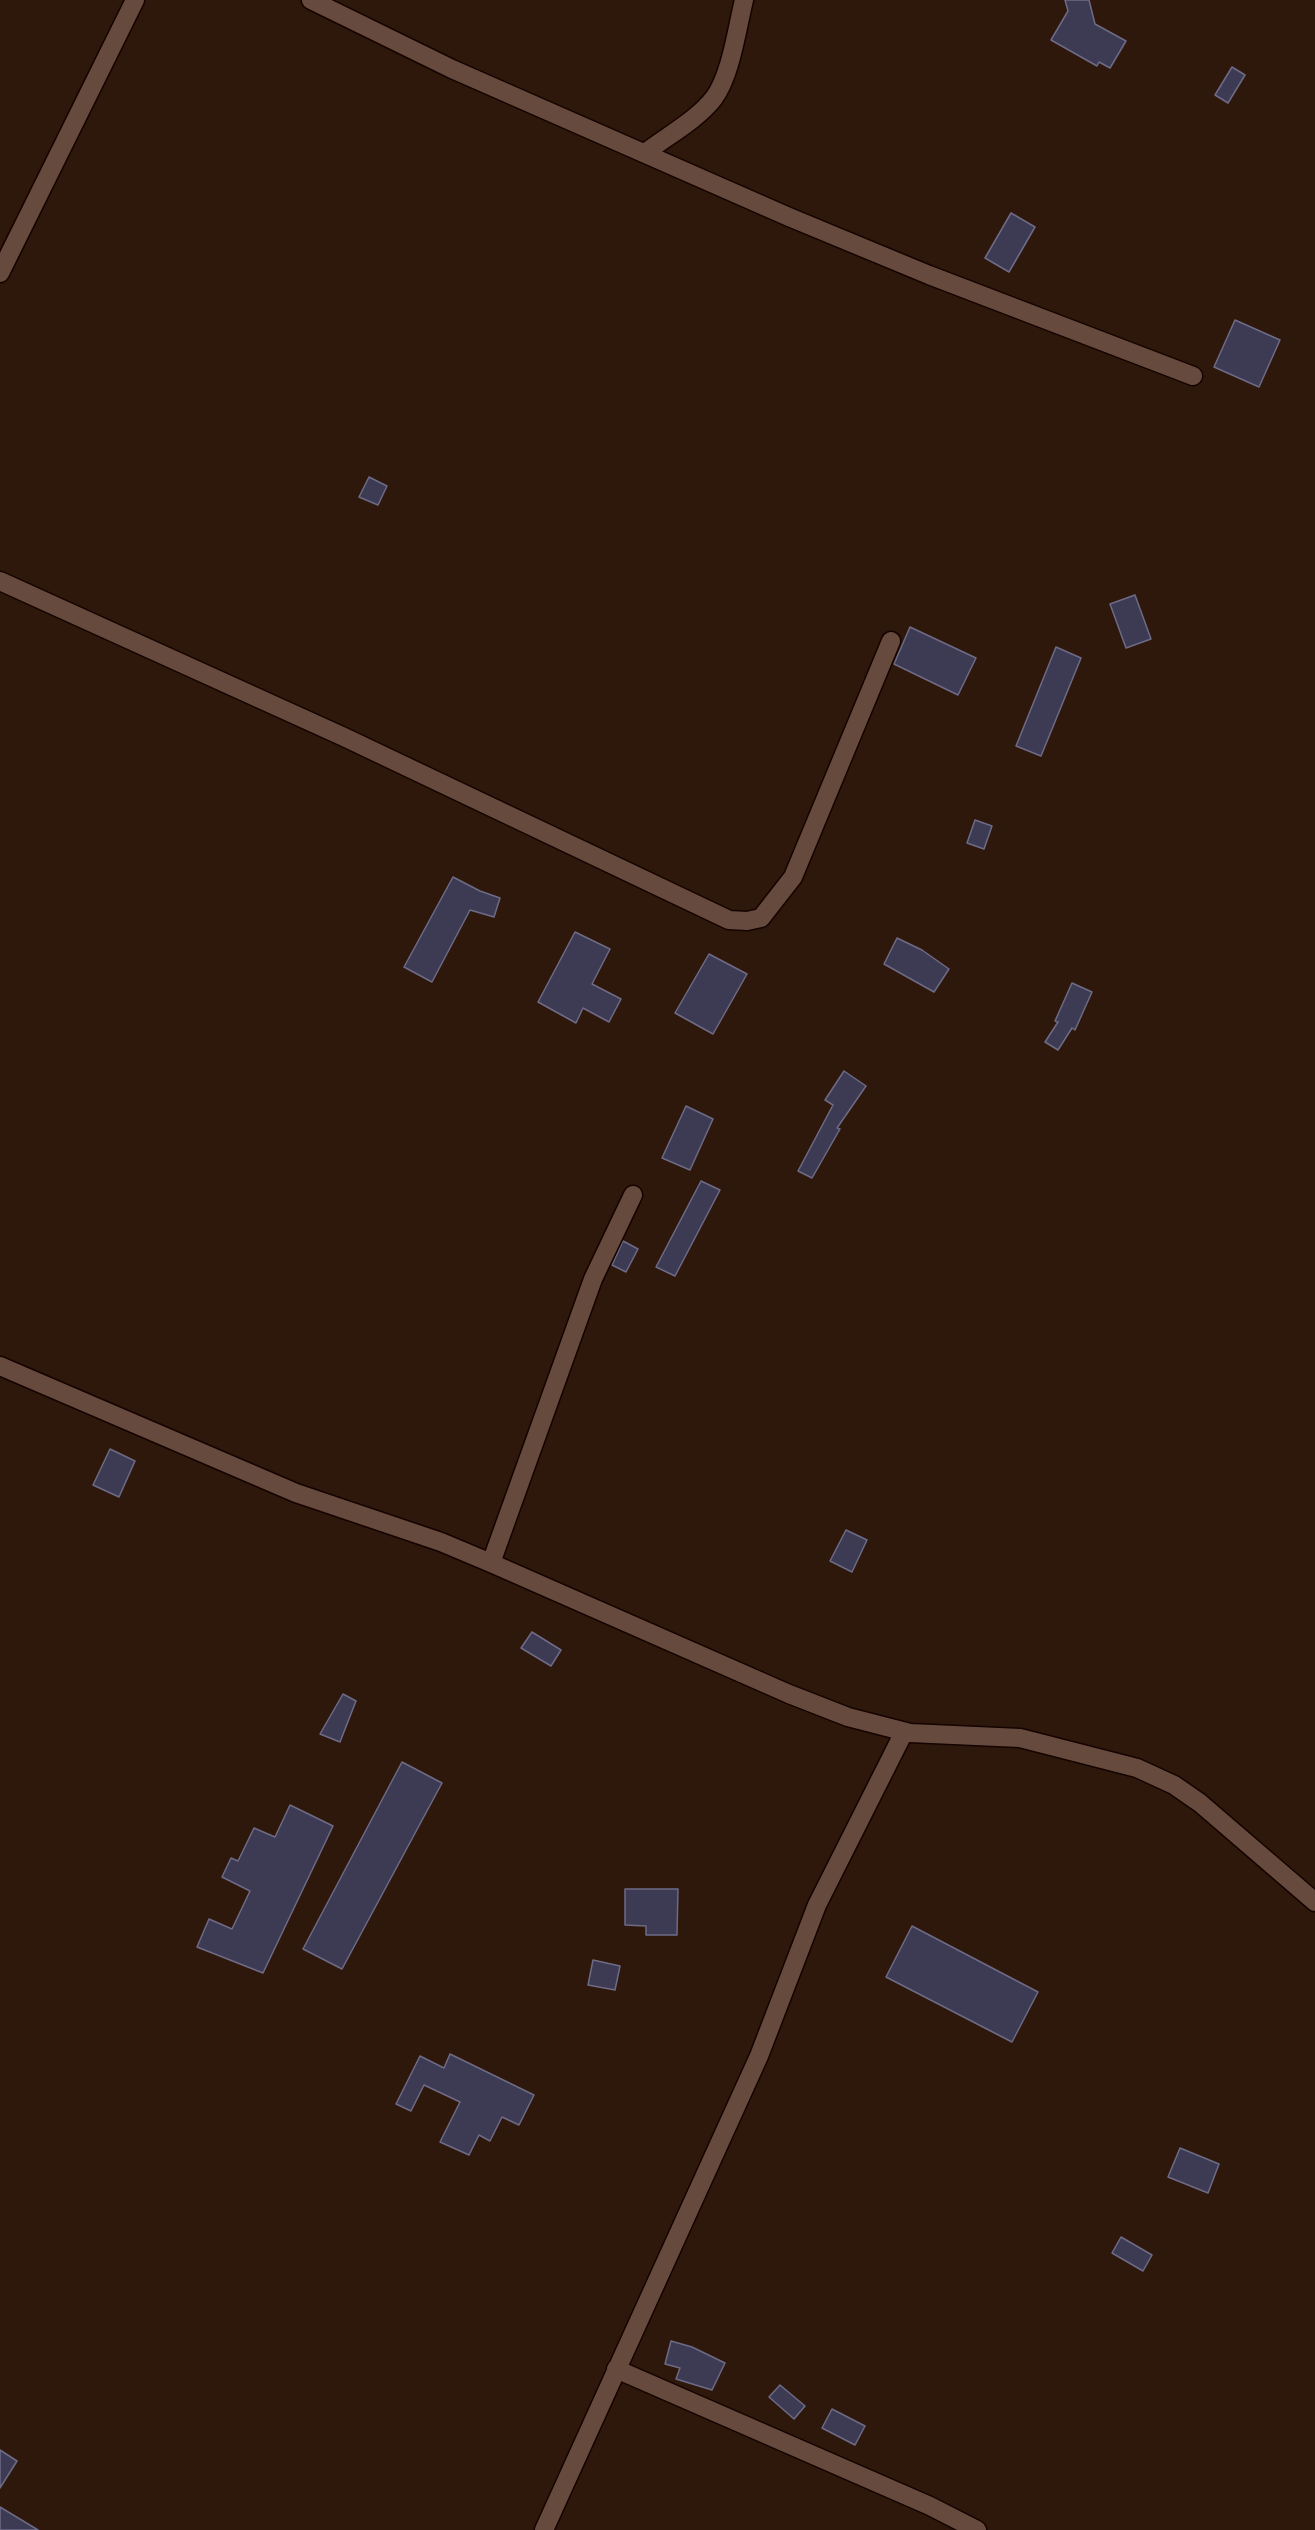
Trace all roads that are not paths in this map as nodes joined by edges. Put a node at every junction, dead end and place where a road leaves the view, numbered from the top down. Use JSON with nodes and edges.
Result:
{"nodes":[{"id":1,"x":135,"y":0,"type":"edge"},
{"id":2,"x":311,"y":0,"type":"edge"},
{"id":3,"x":744,"y":0,"type":"edge"},
{"id":4,"x":645,"y":153,"type":"junction"},
{"id":5,"x":0,"y":273,"type":"edge"},
{"id":6,"x":1193,"y":376,"type":"dead end"},
{"id":7,"x":0,"y":581,"type":"edge"},
{"id":8,"x":891,"y":641,"type":"dead end"},
{"id":9,"x":633,"y":1194,"type":"dead end"},
{"id":10,"x":0,"y":1366,"type":"edge"},
{"id":11,"x":491,"y":1563,"type":"junction"},
{"id":12,"x":904,"y":1732,"type":"junction"},
{"id":13,"x":1315,"y":1902,"type":"edge"},
{"id":14,"x":615,"y":2369,"type":"junction"},
{"id":15,"x":544,"y":2530,"type":"edge"},
{"id":16,"x":977,"y":2530,"type":"edge"}],
"edges":[{"from":1,"to":5,"type":"street"},
{"from":2,"to":4,"type":"street"},
{"from":3,"to":4,"type":"street"},
{"from":4,"to":6,"type":"street"},
{"from":7,"to":8,"type":"street"},
{"from":9,"to":11,"type":"street"},
{"from":10,"to":11,"type":"street"},
{"from":11,"to":12,"type":"street"},
{"from":12,"to":13,"type":"street"},
{"from":12,"to":14,"type":"street"},
{"from":14,"to":15,"type":"street"},
{"from":14,"to":16,"type":"street"}]}
